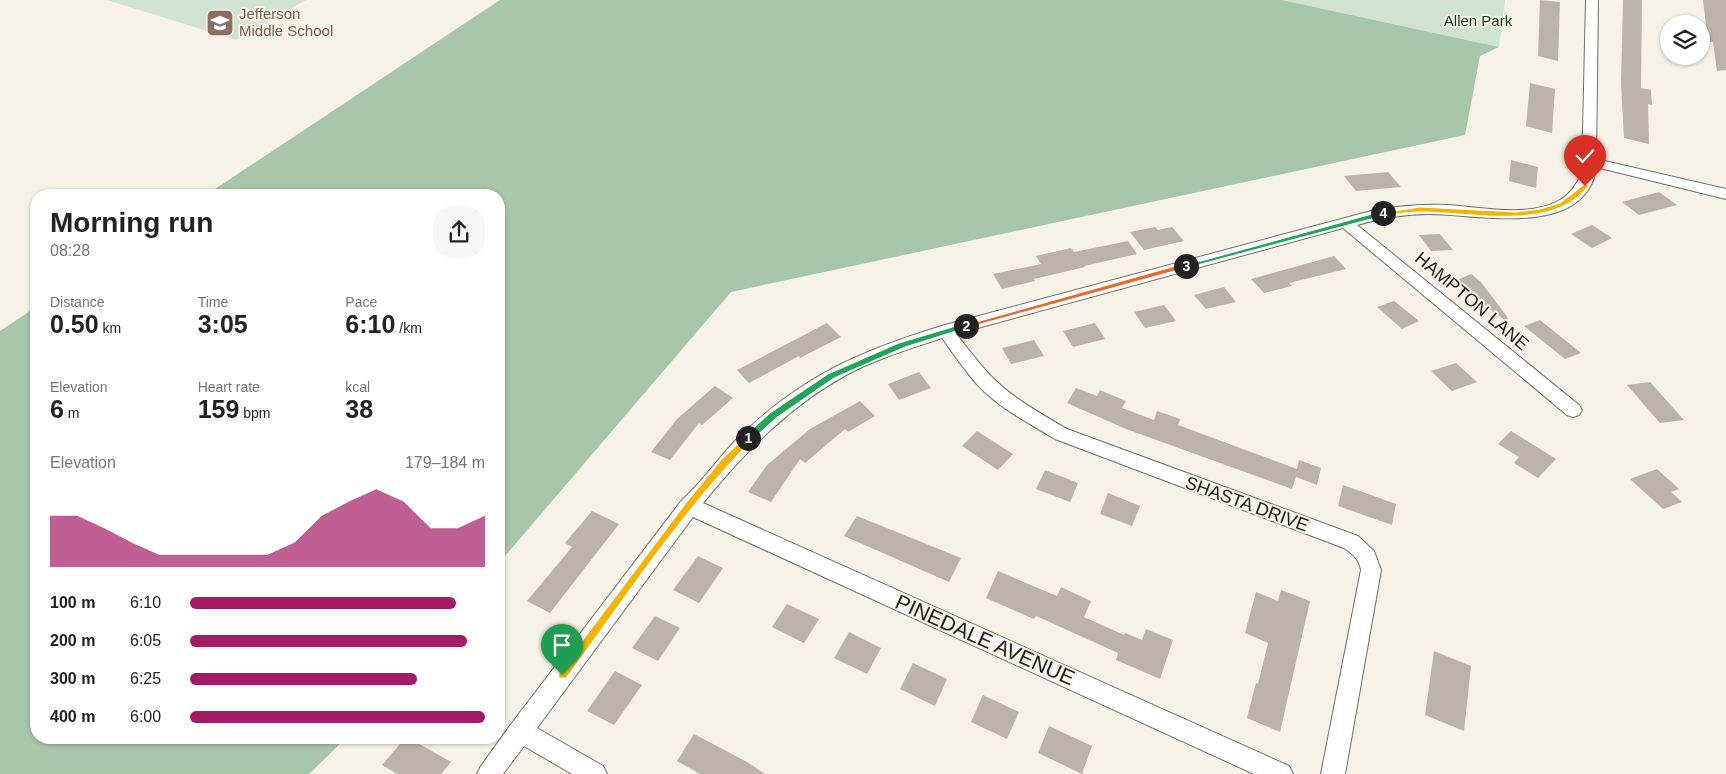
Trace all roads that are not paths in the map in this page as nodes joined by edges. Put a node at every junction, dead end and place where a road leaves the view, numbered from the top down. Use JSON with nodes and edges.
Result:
{"nodes":[{"id":1,"x":1592,"y":0,"type":"edge"},
{"id":2,"x":1589,"y":161,"type":"junction"},
{"id":3,"x":1726,"y":194,"type":"edge"},
{"id":4,"x":1346,"y":222,"type":"junction"},
{"id":5,"x":945,"y":332,"type":"junction"},
{"id":6,"x":1573,"y":410,"type":"dead end"},
{"id":7,"x":689,"y":506,"type":"junction"},
{"id":8,"x":520,"y":731,"type":"junction"},
{"id":9,"x":489,"y":774,"type":"edge"},
{"id":10,"x":595,"y":774,"type":"edge"},
{"id":11,"x":1281,"y":774,"type":"edge"},
{"id":12,"x":1332,"y":774,"type":"edge"}],
"edges":[{"from":1,"to":2,"type":"street"},
{"from":2,"to":3,"type":"street"},
{"from":2,"to":4,"type":"street"},
{"from":4,"to":5,"type":"street"},
{"from":4,"to":6,"type":"street","name":"HAMPTON LANE"},
{"from":5,"to":7,"type":"street"},
{"from":5,"to":12,"type":"street","name":"SHASTA DRIVE"},
{"from":7,"to":8,"type":"street"},
{"from":7,"to":11,"type":"street","name":"PINEDALE AVENUE"},
{"from":8,"to":9,"type":"street"},
{"from":8,"to":10,"type":"street"}]}
